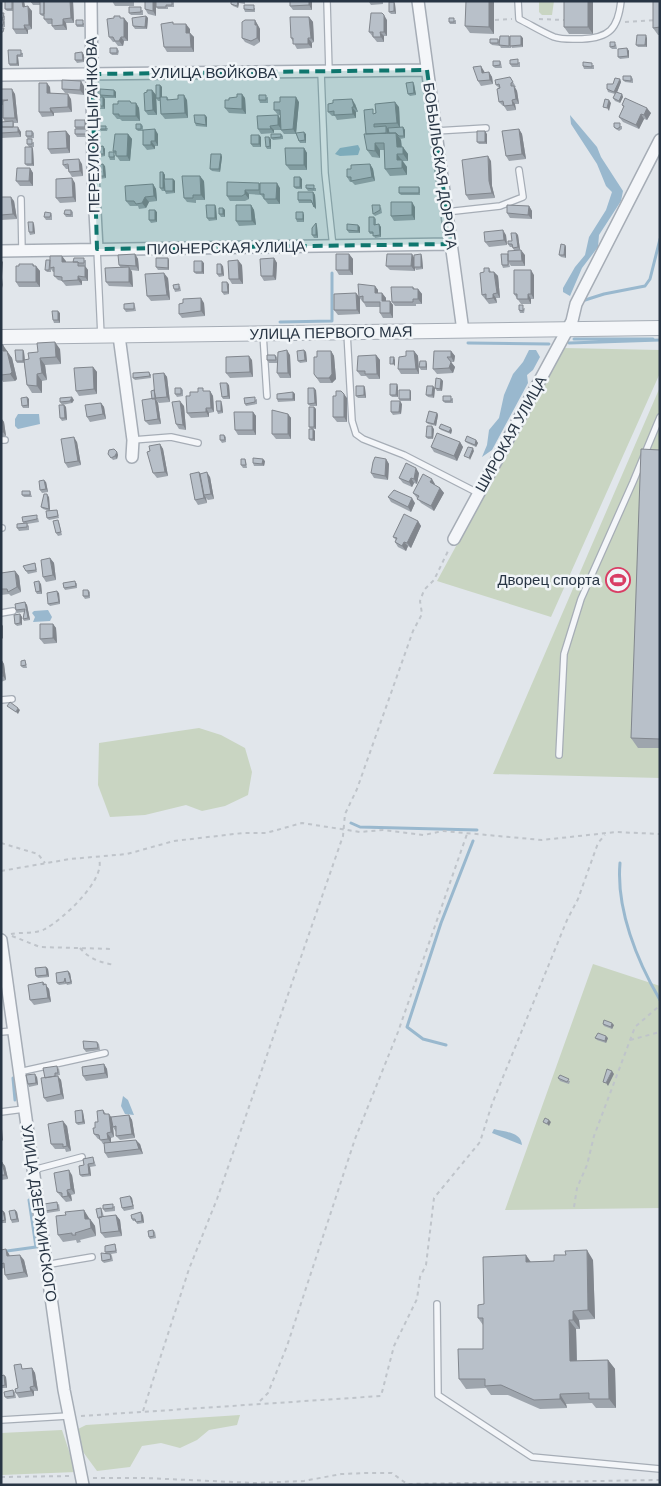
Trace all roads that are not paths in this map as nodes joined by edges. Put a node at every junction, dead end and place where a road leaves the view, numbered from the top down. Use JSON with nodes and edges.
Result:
{"nodes":[{"id":1,"x":91,"y":1,"type":"edge"},
{"id":2,"x":327,"y":1,"type":"edge"},
{"id":3,"x":418,"y":1,"type":"edge"},
{"id":4,"x":518,"y":1,"type":"edge"},
{"id":5,"x":621,"y":1,"type":"edge"},
{"id":6,"x":427,"y":70,"type":"junction"},
{"id":7,"x":325,"y":72,"type":"junction"},
{"id":8,"x":92,"y":74,"type":"junction"},
{"id":9,"x":1,"y":75,"type":"edge"},
{"id":10,"x":486,"y":128,"type":"dead end"},
{"id":11,"x":436,"y":131,"type":"junction"},
{"id":12,"x":660,"y":140,"type":"edge"},
{"id":13,"x":519,"y":170,"type":"dead end"},
{"id":14,"x":21,"y":199,"type":"dead end"},
{"id":15,"x":446,"y":212,"type":"junction"},
{"id":16,"x":451,"y":244,"type":"junction"},
{"id":17,"x":333,"y":247,"type":"junction"},
{"id":18,"x":97,"y":249,"type":"junction"},
{"id":19,"x":1,"y":251,"type":"edge"},
{"id":20,"x":22,"y":251,"type":"junction"},
{"id":21,"x":660,"y":328,"type":"edge"},
{"id":22,"x":567,"y":329,"type":"junction"},
{"id":23,"x":464,"y":331,"type":"junction"},
{"id":24,"x":348,"y":332,"type":"junction"},
{"id":25,"x":263,"y":334,"type":"junction"},
{"id":26,"x":101,"y":336,"type":"junction"},
{"id":27,"x":119,"y":336,"type":"junction"},
{"id":28,"x":1,"y":337,"type":"edge"},
{"id":29,"x":266,"y":396,"type":"dead end"},
{"id":30,"x":660,"y":416,"type":"edge"},
{"id":31,"x":133,"y":440,"type":"junction"},
{"id":32,"x":198,"y":443,"type":"dead end"},
{"id":33,"x":132,"y":458,"type":"dead end"},
{"id":34,"x":478,"y":493,"type":"junction"},
{"id":35,"x":454,"y":539,"type":"road end"},
{"id":36,"x":13,"y":611,"type":"dead end"},
{"id":37,"x":1,"y":613,"type":"edge"},
{"id":38,"x":12,"y":699,"type":"dead end"},
{"id":39,"x":1,"y":700,"type":"edge"},
{"id":40,"x":559,"y":756,"type":"dead end"},
{"id":41,"x":1,"y":942,"type":"edge"},
{"id":42,"x":14,"y":1031,"type":"junction"},
{"id":43,"x":1,"y":1032,"type":"edge"},
{"id":44,"x":105,"y":1053,"type":"dead end"},
{"id":45,"x":19,"y":1072,"type":"junction"},
{"id":46,"x":24,"y":1109,"type":"junction"},
{"id":47,"x":1,"y":1112,"type":"edge"},
{"id":48,"x":82,"y":1157,"type":"edge"},
{"id":49,"x":33,"y":1170,"type":"junction"},
{"id":50,"x":92,"y":1257,"type":"dead end"},
{"id":51,"x":45,"y":1265,"type":"junction"},
{"id":52,"x":437,"y":1304,"type":"dead end"},
{"id":53,"x":68,"y":1416,"type":"junction"},
{"id":54,"x":1,"y":1420,"type":"edge"},
{"id":55,"x":660,"y":1469,"type":"edge"},
{"id":56,"x":82,"y":1481,"type":"edge"}],
"edges":[{"from":1,"to":8,"type":"street","name":"ПЕРЕУЛОК ЦЫГАНКОВА"},
{"from":2,"to":7,"type":"lane"},
{"from":3,"to":6,"type":"street","name":"БОБЫЛЬСКАЯ ДОРОГА"},
{"from":4,"to":5,"type":"lane"},
{"from":6,"to":7,"type":"street","name":"УЛИЦА ВОЙКОВА"},
{"from":6,"to":11,"type":"street","name":"БОБЫЛЬСКАЯ ДОРОГА"},
{"from":7,"to":8,"type":"street","name":"УЛИЦА ВОЙКОВА"},
{"from":7,"to":17,"type":"lane"},
{"from":8,"to":9,"type":"street","name":"УЛИЦА ВОЙКОВА"},
{"from":8,"to":18,"type":"street","name":"ПЕРЕУЛОК ЦЫГАНКОВА"},
{"from":10,"to":11,"type":"lane"},
{"from":11,"to":15,"type":"street","name":"БОБЫЛЬСКАЯ ДОРОГА"},
{"from":12,"to":22,"type":"street","name":"ШИРОКАЯ УЛИЦА"},
{"from":13,"to":15,"type":"lane"},
{"from":14,"to":20,"type":"lane"},
{"from":15,"to":16,"type":"street","name":"БОБЫЛЬСКАЯ ДОРОГА"},
{"from":16,"to":17,"type":"street","name":"ПИОНЕРСКАЯ УЛИЦА"},
{"from":16,"to":23,"type":"street","name":"БОБЫЛЬСКАЯ ДОРОГА"},
{"from":17,"to":18,"type":"street","name":"ПИОНЕРСКАЯ УЛИЦА"},
{"from":18,"to":20,"type":"street","name":"ПИОНЕРСКАЯ УЛИЦА"},
{"from":18,"to":26,"type":"lane"},
{"from":19,"to":20,"type":"street","name":"ПИОНЕРСКАЯ УЛИЦА"},
{"from":21,"to":22,"type":"street","name":"УЛИЦА ПЕРВОГО МАЯ"},
{"from":22,"to":23,"type":"street","name":"УЛИЦА ПЕРВОГО МАЯ"},
{"from":22,"to":34,"type":"street","name":"ШИРОКАЯ УЛИЦА"},
{"from":23,"to":24,"type":"street","name":"УЛИЦА ПЕРВОГО МАЯ"},
{"from":24,"to":25,"type":"street","name":"УЛИЦА ПЕРВОГО МАЯ"},
{"from":24,"to":34,"type":"lane"},
{"from":25,"to":27,"type":"street","name":"УЛИЦА ПЕРВОГО МАЯ"},
{"from":25,"to":29,"type":"lane"},
{"from":26,"to":27,"type":"street","name":"УЛИЦА ПЕРВОГО МАЯ"},
{"from":26,"to":28,"type":"street","name":"УЛИЦА ПЕРВОГО МАЯ"},
{"from":27,"to":31,"type":"street"},
{"from":30,"to":40,"type":"lane"},
{"from":31,"to":32,"type":"lane"},
{"from":31,"to":33,"type":"street"},
{"from":34,"to":35,"type":"street","name":"ШИРОКАЯ УЛИЦА"},
{"from":36,"to":37,"type":"lane"},
{"from":38,"to":39,"type":"lane"},
{"from":41,"to":42,"type":"street","name":"УЛИЦА ДЗЕРЖИНСКОГО"},
{"from":42,"to":43,"type":"lane"},
{"from":42,"to":45,"type":"street","name":"УЛИЦА ДЗЕРЖИНСКОГО"},
{"from":44,"to":45,"type":"lane"},
{"from":45,"to":46,"type":"street","name":"УЛИЦА ДЗЕРЖИНСКОГО"},
{"from":46,"to":47,"type":"lane"},
{"from":46,"to":49,"type":"street","name":"УЛИЦА ДЗЕРЖИНСКОГО"},
{"from":48,"to":49,"type":"lane"},
{"from":49,"to":51,"type":"street","name":"УЛИЦА ДЗЕРЖИНСКОГО"},
{"from":50,"to":51,"type":"lane"},
{"from":51,"to":53,"type":"street","name":"УЛИЦА ДЗЕРЖИНСКОГО"},
{"from":52,"to":55,"type":"lane"},
{"from":53,"to":54,"type":"lane"},
{"from":53,"to":56,"type":"street","name":"УЛИЦА ДЗЕРЖИНСКОГО"}]}
